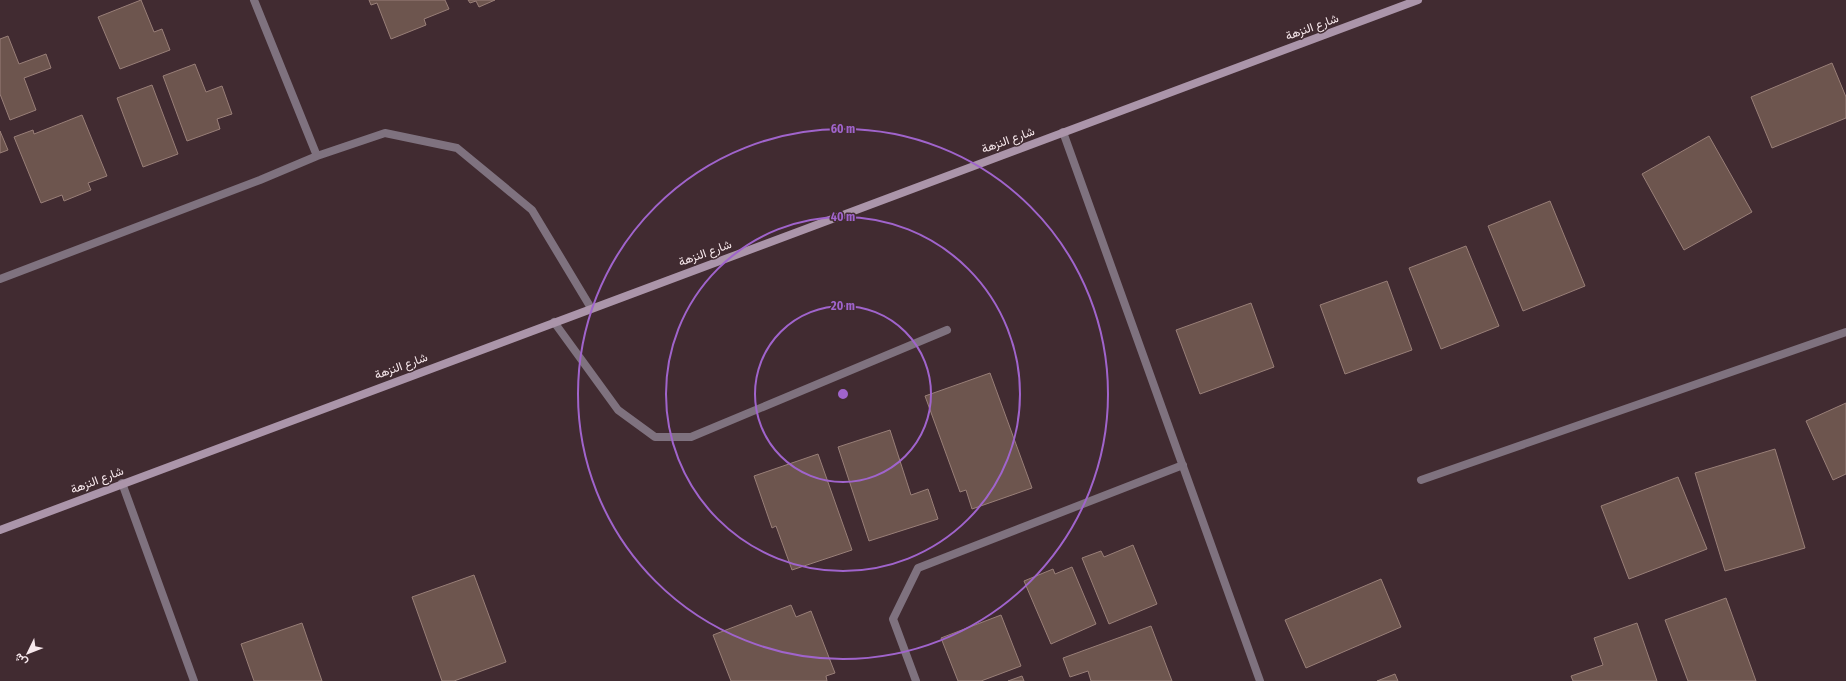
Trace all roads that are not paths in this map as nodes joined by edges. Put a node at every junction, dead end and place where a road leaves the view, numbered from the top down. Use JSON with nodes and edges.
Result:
{"nodes":[{"id":1,"x":254,"y":0,"type":"edge"},
{"id":2,"x":1418,"y":0,"type":"edge"},
{"id":3,"x":1063,"y":132,"type":"junction"},
{"id":4,"x":317,"y":156,"type":"junction"},
{"id":5,"x":0,"y":280,"type":"edge"},
{"id":6,"x":591,"y":308,"type":"junction"},
{"id":7,"x":554,"y":322,"type":"junction"},
{"id":8,"x":947,"y":330,"type":"dead end"},
{"id":9,"x":1846,"y":332,"type":"edge"},
{"id":10,"x":1183,"y":465,"type":"junction"},
{"id":11,"x":1421,"y":480,"type":"dead end"},
{"id":12,"x":122,"y":483,"type":"junction"},
{"id":13,"x":0,"y":530,"type":"edge"},
{"id":14,"x":194,"y":681,"type":"edge"},
{"id":15,"x":916,"y":681,"type":"edge"},
{"id":16,"x":1260,"y":681,"type":"edge"}],
"edges":[{"from":1,"to":4,"type":"street"},
{"from":2,"to":3,"type":"main road","name":"شارع النزهة"},
{"from":3,"to":6,"type":"main road","name":"شارع النزهة"},
{"from":3,"to":10,"type":"street"},
{"from":4,"to":5,"type":"street"},
{"from":4,"to":6,"type":"street"},
{"from":6,"to":7,"type":"main road","name":"شارع النزهة"},
{"from":7,"to":8,"type":"street"},
{"from":7,"to":12,"type":"main road","name":"شارع النزهة"},
{"from":9,"to":11,"type":"street"},
{"from":10,"to":15,"type":"street"},
{"from":10,"to":16,"type":"street"},
{"from":12,"to":13,"type":"main road","name":"شارع النزهة"},
{"from":12,"to":14,"type":"street"}]}
